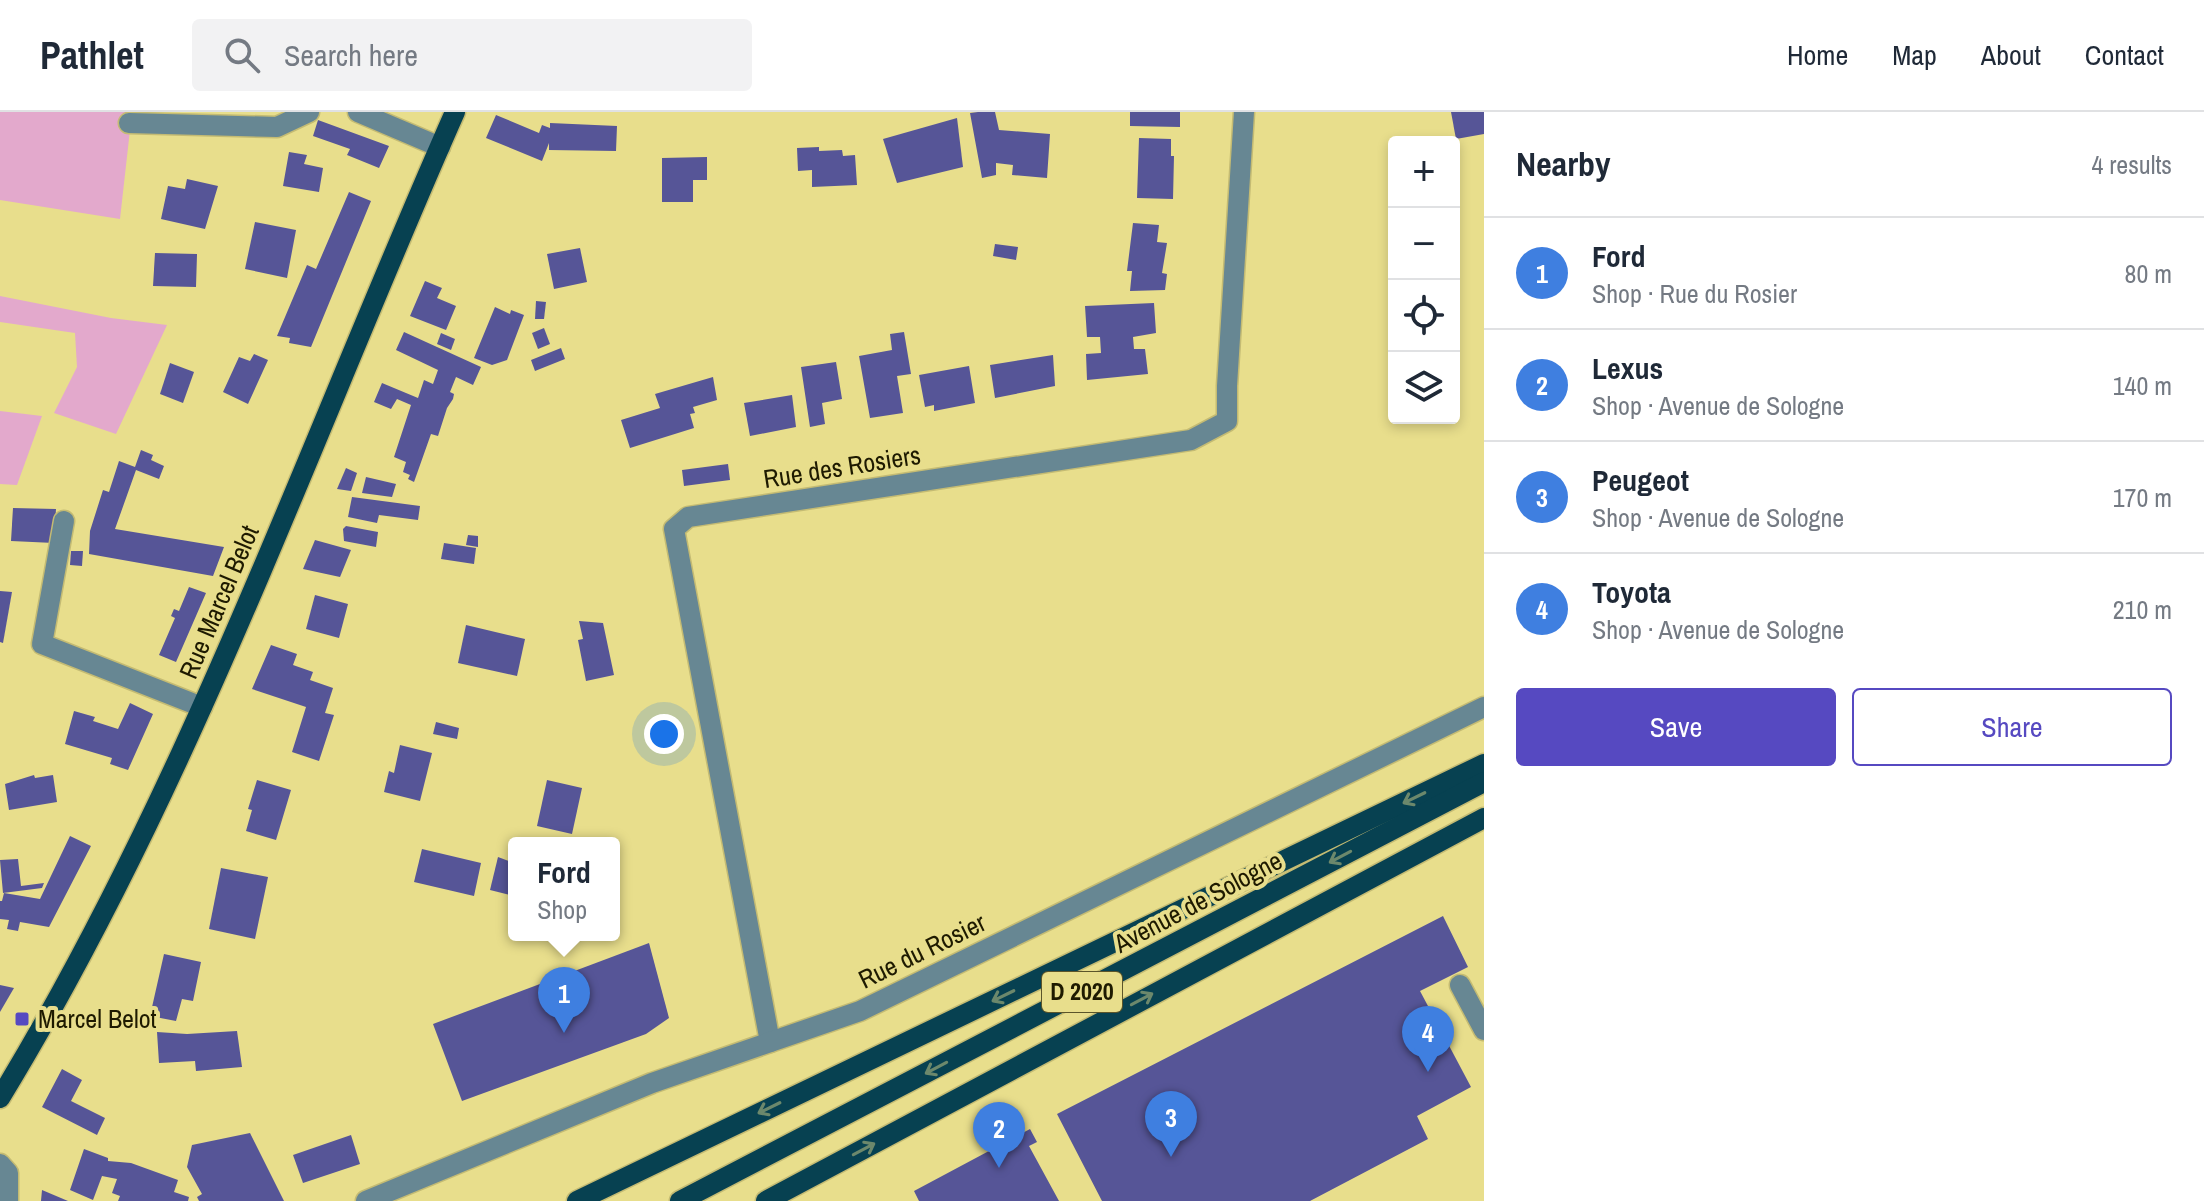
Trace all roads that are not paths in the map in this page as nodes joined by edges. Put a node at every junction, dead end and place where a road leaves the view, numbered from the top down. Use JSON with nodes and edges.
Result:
{"nodes":[{"id":1,"x":309,"y":112,"type":"edge"},
{"id":2,"x":358,"y":112,"type":"edge"},
{"id":3,"x":455,"y":112,"type":"edge"},
{"id":4,"x":1244,"y":112,"type":"edge"},
{"id":5,"x":129,"y":123,"type":"dead end"},
{"id":6,"x":440,"y":147,"type":"junction"},
{"id":7,"x":64,"y":521,"type":"dead end"},
{"id":8,"x":202,"y":707,"type":"junction"},
{"id":9,"x":1484,"y":707,"type":"edge"},
{"id":10,"x":1484,"y":764,"type":"edge"},
{"id":11,"x":1484,"y":782,"type":"edge"},
{"id":12,"x":1484,"y":818,"type":"edge"},
{"id":13,"x":1484,"y":832,"type":"edge"},
{"id":14,"x":1241,"y":945,"type":"junction"},
{"id":15,"x":1460,"y":985,"type":"dead end"},
{"id":16,"x":1484,"y":1030,"type":"edge"},
{"id":17,"x":770,"y":1042,"type":"junction"},
{"id":18,"x":0,"y":1098,"type":"edge"},
{"id":19,"x":0,"y":1164,"type":"edge"},
{"id":20,"x":578,"y":1200,"type":"edge"},
{"id":21,"x":8,"y":1201,"type":"edge"},
{"id":22,"x":366,"y":1201,"type":"edge"},
{"id":23,"x":680,"y":1201,"type":"edge"},
{"id":24,"x":769,"y":1201,"type":"edge"}],
"edges":[{"from":1,"to":5,"type":"street"},
{"from":2,"to":6,"type":"street"},
{"from":3,"to":6,"type":"main road","name":"Rue Marcel Belot"},
{"from":4,"to":17,"type":"street","name":"Rue des Rosiers"},
{"from":6,"to":8,"type":"main road","name":"Rue Marcel Belot"},
{"from":7,"to":8,"type":"street"},
{"from":8,"to":18,"type":"main road","name":"Rue Marcel Belot"},
{"from":9,"to":17,"type":"street","name":"Rue du Rosier"},
{"from":10,"to":20,"type":"main road","one_way":true},
{"from":11,"to":23,"type":"main road","name":"Avenue de Sologne","number":"D 2020","one_way":true},
{"from":12,"to":14,"type":"main road"},
{"from":13,"to":14,"type":"main road"},
{"from":24,"to":14,"type":"main road","number":"D 2020","one_way":true},
{"from":15,"to":16,"type":"street"},
{"from":17,"to":22,"type":"street","name":"Rue du Rosier"},
{"from":19,"to":21,"type":"street"}]}
